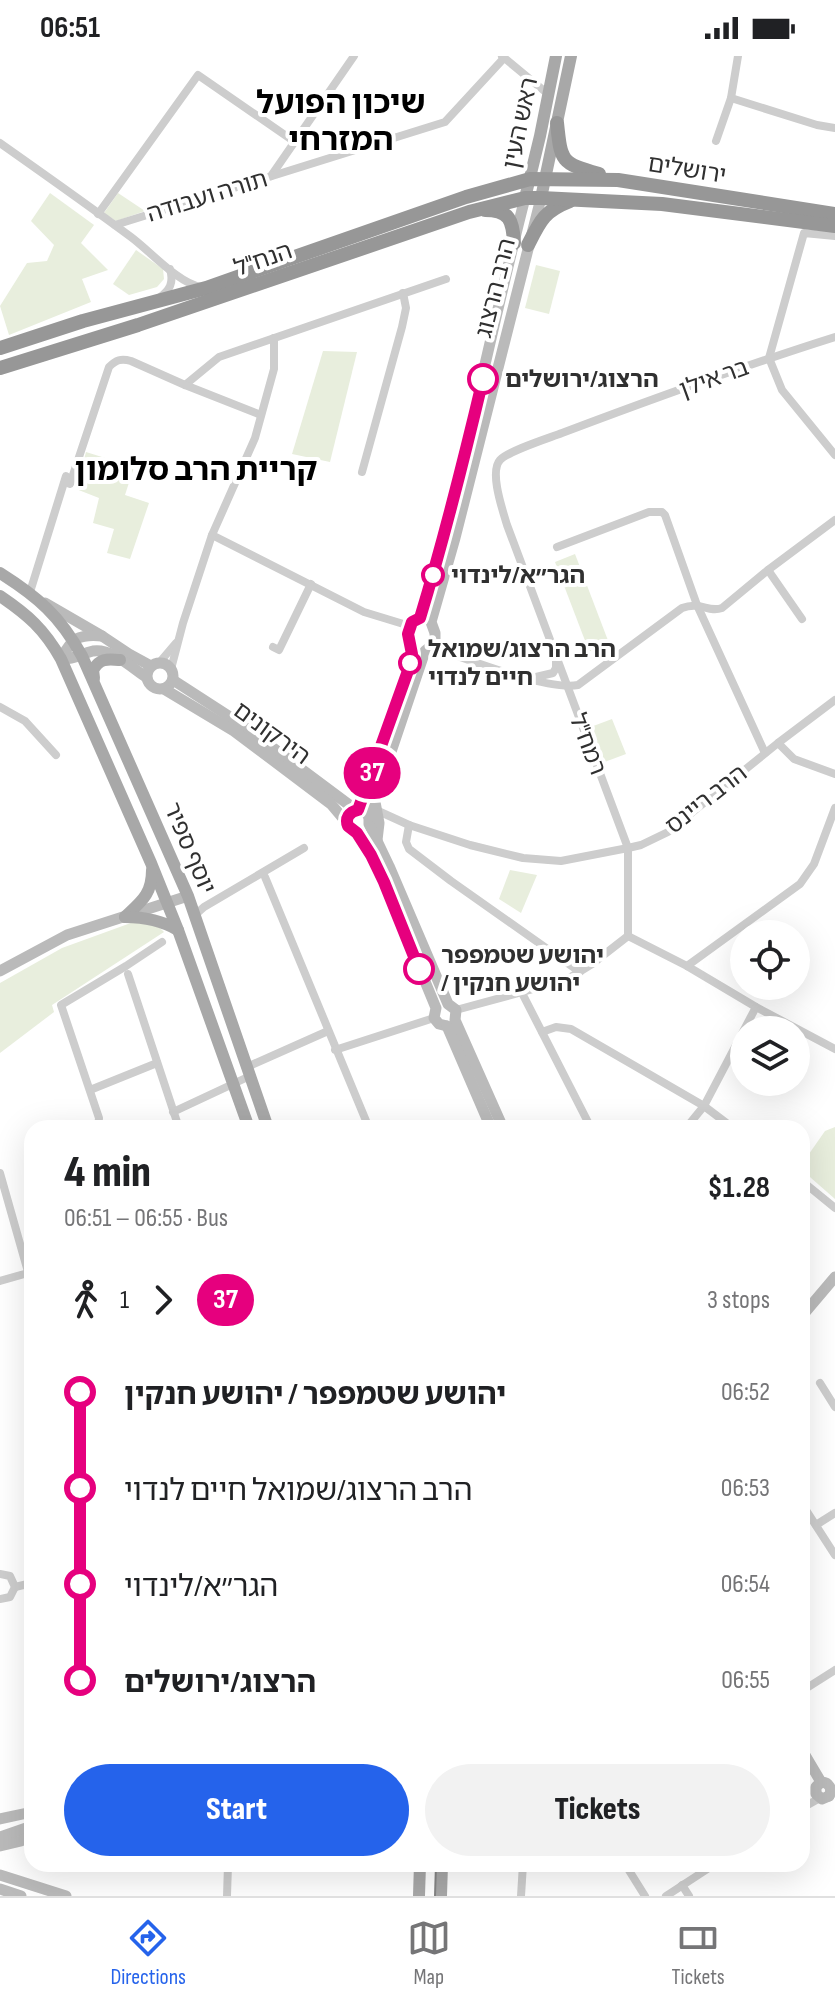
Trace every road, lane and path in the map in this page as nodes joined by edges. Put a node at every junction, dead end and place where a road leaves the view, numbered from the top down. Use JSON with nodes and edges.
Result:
{"nodes":[{"id":1,"x":354,"y":56,"type":"edge"},
{"id":2,"x":556,"y":56,"type":"edge"},
{"id":3,"x":571,"y":56,"type":"edge"},
{"id":4,"x":738,"y":56,"type":"edge"},
{"id":5,"x":503,"y":57,"type":"edge"},
{"id":6,"x":548,"y":94,"type":"junction"},
{"id":7,"x":731,"y":98,"type":"junction"},
{"id":8,"x":557,"y":123,"type":"junction"},
{"id":9,"x":835,"y":128,"type":"edge"},
{"id":10,"x":716,"y":141,"type":"dead end"},
{"id":11,"x":295,"y":142,"type":"junction"},
{"id":12,"x":0,"y":143,"type":"edge"},
{"id":13,"x":270,"y":176,"type":"junction"},
{"id":14,"x":538,"y":179,"type":"junction"},
{"id":15,"x":618,"y":180,"type":"junction"},
{"id":16,"x":533,"y":198,"type":"junction"},
{"id":17,"x":576,"y":199,"type":"junction"},
{"id":18,"x":469,"y":212,"type":"junction"},
{"id":19,"x":98,"y":214,"type":"junction"},
{"id":20,"x":834,"y":216,"type":"edge"},
{"id":21,"x":140,"y":218,"type":"junction"},
{"id":22,"x":115,"y":225,"type":"junction"},
{"id":23,"x":835,"y":236,"type":"edge"},
{"id":24,"x":134,"y":239,"type":"junction"},
{"id":25,"x":521,"y":244,"type":"junction"},
{"id":26,"x":170,"y":268,"type":"junction"},
{"id":27,"x":446,"y":279,"type":"dead end"},
{"id":28,"x":206,"y":288,"type":"junction"},
{"id":29,"x":403,"y":293,"type":"junction"},
{"id":30,"x":155,"y":302,"type":"junction"},
{"id":31,"x":835,"y":337,"type":"edge"},
{"id":32,"x":274,"y":338,"type":"junction"},
{"id":33,"x":0,"y":348,"type":"edge"},
{"id":34,"x":769,"y":358,"type":"junction"},
{"id":35,"x":0,"y":368,"type":"edge"},
{"id":36,"x":185,"y":385,"type":"junction"},
{"id":37,"x":261,"y":415,"type":"junction"},
{"id":38,"x":834,"y":451,"type":"edge"},
{"id":39,"x":504,"y":457,"type":"joint"},
{"id":40,"x":362,"y":472,"type":"dead end"},
{"id":41,"x":835,"y":520,"type":"edge"},
{"id":42,"x":212,"y":535,"type":"junction"},
{"id":43,"x":557,"y":547,"type":"dead end"},
{"id":44,"x":768,"y":570,"type":"junction"},
{"id":45,"x":0,"y":573,"type":"edge"},
{"id":46,"x":311,"y":584,"type":"junction"},
{"id":47,"x":30,"y":592,"type":"junction"},
{"id":48,"x":0,"y":596,"type":"edge"},
{"id":49,"x":41,"y":601,"type":"junction"},
{"id":50,"x":697,"y":605,"type":"junction"},
{"id":51,"x":802,"y":619,"type":"dead end"},
{"id":52,"x":420,"y":622,"type":"junction"},
{"id":53,"x":102,"y":636,"type":"junction"},
{"id":54,"x":73,"y":641,"type":"junction"},
{"id":55,"x":177,"y":643,"type":"junction"},
{"id":56,"x":273,"y":647,"type":"dead end"},
{"id":57,"x":411,"y":647,"type":"junction"},
{"id":58,"x":429,"y":649,"type":"junction"},
{"id":59,"x":82,"y":656,"type":"junction"},
{"id":60,"x":61,"y":659,"type":"junction"},
{"id":61,"x":120,"y":660,"type":"junction"},
{"id":62,"x":556,"y":660,"type":"junction"},
{"id":63,"x":152,"y":669,"type":"junction"},
{"id":64,"x":527,"y":678,"type":"junction"},
{"id":65,"x":169,"y":679,"type":"junction"},
{"id":66,"x":95,"y":685,"type":"junction"},
{"id":67,"x":566,"y":686,"type":"junction"},
{"id":68,"x":835,"y":700,"type":"edge"},
{"id":69,"x":0,"y":707,"type":"edge"},
{"id":70,"x":778,"y":743,"type":"junction"},
{"id":71,"x":765,"y":753,"type":"junction"},
{"id":72,"x":56,"y":755,"type":"dead end"},
{"id":73,"x":835,"y":774,"type":"edge"},
{"id":74,"x":367,"y":787,"type":"junction"},
{"id":75,"x":339,"y":798,"type":"junction"},
{"id":76,"x":835,"y":808,"type":"edge"},
{"id":77,"x":367,"y":812,"type":"junction"},
{"id":78,"x":347,"y":823,"type":"junction"},
{"id":79,"x":409,"y":825,"type":"junction"},
{"id":80,"x":357,"y":833,"type":"junction"},
{"id":81,"x":304,"y":848,"type":"dead end"},
{"id":82,"x":628,"y":848,"type":"junction"},
{"id":83,"x":151,"y":863,"type":"junction"},
{"id":84,"x":265,"y":877,"type":"dead end"},
{"id":85,"x":188,"y":896,"type":"junction"},
{"id":86,"x":168,"y":903,"type":"junction"},
{"id":87,"x":200,"y":911,"type":"junction"},
{"id":88,"x":125,"y":917,"type":"junction"},
{"id":89,"x":178,"y":930,"type":"junction"},
{"id":90,"x":628,"y":936,"type":"junction"},
{"id":91,"x":162,"y":942,"type":"dead end"},
{"id":92,"x":687,"y":966,"type":"junction"},
{"id":93,"x":0,"y":971,"type":"edge"},
{"id":94,"x":580,"y":972,"type":"junction"},
{"id":95,"x":128,"y":974,"type":"dead end"},
{"id":96,"x":522,"y":993,"type":"junction"},
{"id":97,"x":756,"y":1007,"type":"junction"},
{"id":98,"x":435,"y":1013,"type":"junction"},
{"id":99,"x":451,"y":1015,"type":"junction"},
{"id":100,"x":328,"y":1031,"type":"junction"},
{"id":101,"x":542,"y":1032,"type":"junction"},
{"id":102,"x":835,"y":1049,"type":"edge"},
{"id":103,"x":335,"y":1050,"type":"junction"},
{"id":104,"x":157,"y":1063,"type":"junction"},
{"id":105,"x":249,"y":1072,"type":"junction"},
{"id":106,"x":234,"y":1085,"type":"junction"},
{"id":107,"x":90,"y":1090,"type":"junction"},
{"id":108,"x":704,"y":1106,"type":"junction"},
{"id":109,"x":173,"y":1112,"type":"junction"},
{"id":110,"x":99,"y":1120,"type":"edge"},
{"id":111,"x":176,"y":1120,"type":"edge"},
{"id":112,"x":246,"y":1120,"type":"edge"},
{"id":113,"x":265,"y":1120,"type":"edge"},
{"id":114,"x":366,"y":1120,"type":"edge"},
{"id":115,"x":488,"y":1120,"type":"edge"},
{"id":116,"x":499,"y":1120,"type":"edge"},
{"id":117,"x":587,"y":1120,"type":"edge"},
{"id":118,"x":693,"y":1120,"type":"edge"},
{"id":119,"x":722,"y":1120,"type":"edge"},
{"id":120,"x":0,"y":1173,"type":"edge"},
{"id":121,"x":810,"y":1188,"type":"edge"},
{"id":122,"x":835,"y":1208,"type":"edge"},
{"id":123,"x":24,"y":1259,"type":"edge"},
{"id":124,"x":24,"y":1274,"type":"edge"},
{"id":125,"x":835,"y":1277,"type":"edge"},
{"id":126,"x":0,"y":1281,"type":"edge"},
{"id":127,"x":810,"y":1307,"type":"edge"},
{"id":128,"x":820,"y":1383,"type":"dead end"},
{"id":129,"x":835,"y":1407,"type":"edge"},
{"id":130,"x":835,"y":1513,"type":"edge"},
{"id":131,"x":810,"y":1516,"type":"edge"},
{"id":132,"x":816,"y":1525,"type":"junction"},
{"id":133,"x":835,"y":1555,"type":"edge"},
{"id":134,"x":0,"y":1574,"type":"edge"},
{"id":135,"x":24,"y":1585,"type":"edge"},
{"id":136,"x":15,"y":1587,"type":"junction"},
{"id":137,"x":0,"y":1599,"type":"edge"},
{"id":138,"x":835,"y":1670,"type":"edge"},
{"id":139,"x":810,"y":1686,"type":"edge"},
{"id":140,"x":810,"y":1763,"type":"edge"},
{"id":141,"x":828,"y":1799,"type":"edge"},
{"id":142,"x":24,"y":1814,"type":"edge"},
{"id":143,"x":0,"y":1819,"type":"edge"},
{"id":144,"x":24,"y":1829,"type":"edge"},
{"id":145,"x":0,"y":1837,"type":"edge"},
{"id":146,"x":24,"y":1839,"type":"edge"},
{"id":147,"x":0,"y":1846,"type":"edge"},
{"id":148,"x":228,"y":1872,"type":"edge"},
{"id":149,"x":420,"y":1872,"type":"edge"},
{"id":150,"x":442,"y":1872,"type":"edge"},
{"id":151,"x":522,"y":1872,"type":"edge"},
{"id":152,"x":630,"y":1872,"type":"edge"},
{"id":153,"x":702,"y":1872,"type":"edge"},
{"id":154,"x":0,"y":1875,"type":"edge"},
{"id":155,"x":682,"y":1885,"type":"junction"},
{"id":156,"x":0,"y":1889,"type":"edge"},
{"id":157,"x":21,"y":1896,"type":"edge"},
{"id":158,"x":66,"y":1896,"type":"edge"},
{"id":159,"x":227,"y":1896,"type":"edge"},
{"id":160,"x":419,"y":1896,"type":"edge"},
{"id":161,"x":441,"y":1896,"type":"edge"},
{"id":162,"x":521,"y":1896,"type":"edge"},
{"id":163,"x":645,"y":1896,"type":"edge"},
{"id":164,"x":666,"y":1896,"type":"edge"},
{"id":165,"x":689,"y":1896,"type":"edge"}],
"edges":[{"from":1,"to":11,"type":"street"},
{"from":2,"to":6,"type":"main road","name":"ראש העין"},
{"from":3,"to":8,"type":"main road","name":"ראש העין"},
{"from":4,"to":7,"type":"street"},
{"from":5,"to":6,"type":"street"},
{"from":5,"to":13,"type":"street","name":"תורה ועבודה"},
{"from":6,"to":14,"type":"main road","name":"ראש העין"},
{"from":7,"to":9,"type":"street"},
{"from":7,"to":10,"type":"street"},
{"from":8,"to":14,"type":"main road","name":"ראש העין"},
{"from":8,"to":15,"type":"highway"},
{"from":11,"to":13,"type":"street"},
{"from":11,"to":19,"type":"street"},
{"from":12,"to":19,"type":"street"},
{"from":13,"to":21,"type":"street","name":"תורה ועבודה"},
{"from":14,"to":15,"type":"highway","name":"ירושלים"},
{"from":14,"to":16,"type":"main road","name":"ראש העין"},
{"from":14,"to":28,"type":"highway","name":"הנח\"ל"},
{"from":15,"to":20,"type":"highway","name":"ירושלים"},
{"from":16,"to":17,"type":"highway","name":"ירושלים"},
{"from":16,"to":18,"type":"highway","name":"הנח\"ל"},
{"from":16,"to":25,"type":"street","name":"הרב הרצוג"},
{"from":17,"to":20,"type":"highway","name":"ירושלים"},
{"from":17,"to":25,"type":"highway"},
{"from":18,"to":25,"type":"highway"},
{"from":18,"to":35,"type":"highway","name":"הנח\"ל"},
{"from":19,"to":22,"type":"street"},
{"from":21,"to":22,"type":"street","name":"תורה ועבודה"},
{"from":21,"to":24,"type":"street"},
{"from":22,"to":24,"type":"street"},
{"from":23,"to":34,"type":"street"},
{"from":24,"to":26,"type":"street"},
{"from":25,"to":52,"type":"street","name":"הרב הרצוג"},
{"from":26,"to":28,"type":"street"},
{"from":26,"to":30,"type":"street"},
{"from":27,"to":29,"type":"street"},
{"from":28,"to":30,"type":"highway","name":"הנח\"ל"},
{"from":29,"to":32,"type":"street"},
{"from":29,"to":40,"type":"street"},
{"from":30,"to":33,"type":"highway","name":"הנח\"ל"},
{"from":31,"to":34,"type":"street","name":"בר אילן"},
{"from":32,"to":36,"type":"street"},
{"from":32,"to":37,"type":"street"},
{"from":34,"to":38,"type":"street"},
{"from":34,"to":39,"type":"street","name":"בר אילן"},
{"from":36,"to":37,"type":"street"},
{"from":36,"to":47,"type":"street"},
{"from":37,"to":42,"type":"street"},
{"from":39,"to":62,"type":"street","name":"רמח\"ל"},
{"from":41,"to":44,"type":"street"},
{"from":42,"to":46,"type":"street"},
{"from":42,"to":55,"type":"street"},
{"from":43,"to":50,"type":"street"},
{"from":44,"to":50,"type":"street"},
{"from":44,"to":51,"type":"street"},
{"from":45,"to":47,"type":"main road"},
{"from":46,"to":52,"type":"street"},
{"from":46,"to":56,"type":"street"},
{"from":47,"to":49,"type":"main road"},
{"from":48,"to":60,"type":"main road"},
{"from":49,"to":53,"type":"street"},
{"from":49,"to":54,"type":"main road","name":"יוסף ספיר"},
{"from":50,"to":67,"type":"street"},
{"from":50,"to":71,"type":"street"},
{"from":52,"to":57,"type":"street","name":"הרב הרצוג"},
{"from":52,"to":58,"type":"street","name":"הרב הרצוג"},
{"from":53,"to":54,"type":"street"},
{"from":53,"to":63,"type":"street"},
{"from":54,"to":59,"type":"main road","name":"יוסף ספיר"},
{"from":54,"to":60,"type":"street"},
{"from":55,"to":63,"type":"street"},
{"from":55,"to":65,"type":"street"},
{"from":57,"to":58,"type":"street"},
{"from":57,"to":74,"type":"street","name":"הרב הרצוג"},
{"from":58,"to":64,"type":"street"},
{"from":58,"to":77,"type":"street","name":"הרב הרצוג"},
{"from":59,"to":60,"type":"street"},
{"from":59,"to":61,"type":"street"},
{"from":59,"to":66,"type":"main road","name":"יוסף ספיר"},
{"from":60,"to":83,"type":"main road","name":"יוסף ספיר"},
{"from":61,"to":63,"type":"street"},
{"from":61,"to":66,"type":"main road"},
{"from":62,"to":64,"type":"street"},
{"from":62,"to":67,"type":"street","name":"רמח\"ל"},
{"from":63,"to":65,"type":"street"},
{"from":63,"to":65,"type":"street"},
{"from":64,"to":67,"type":"street"},
{"from":65,"to":75,"type":"street","name":"הירקונים"},
{"from":65,"to":78,"type":"street","name":"הירקונים"},
{"from":66,"to":85,"type":"main road","name":"יוסף ספיר"},
{"from":67,"to":82,"type":"street","name":"רמח\"ל"},
{"from":68,"to":70,"type":"street","name":"הרב ריינס"},
{"from":69,"to":72,"type":"street"},
{"from":70,"to":71,"type":"street","name":"הרב ריינס"},
{"from":70,"to":73,"type":"street"},
{"from":71,"to":82,"type":"street","name":"הרב ריינס"},
{"from":74,"to":75,"type":"street"},
{"from":74,"to":77,"type":"street","name":"הרב הרצוג"},
{"from":75,"to":77,"type":"street","name":"הירקונים"},
{"from":76,"to":92,"type":"street"},
{"from":77,"to":78,"type":"street"},
{"from":77,"to":79,"type":"street","name":"הרב ריינס"},
{"from":77,"to":80,"type":"street"},
{"from":77,"to":99,"type":"street"},
{"from":78,"to":80,"type":"street","name":"הירקונים"},
{"from":79,"to":82,"type":"street","name":"הרב ריינס"},
{"from":79,"to":94,"type":"street"},
{"from":80,"to":98,"type":"street","name":"הירקונים"},
{"from":81,"to":87,"type":"street"},
{"from":82,"to":90,"type":"street","name":"רמח\"ל"},
{"from":83,"to":86,"type":"main road","name":"יוסף ספיר"},
{"from":83,"to":88,"type":"main road"},
{"from":84,"to":100,"type":"street"},
{"from":85,"to":86,"type":"street"},
{"from":85,"to":87,"type":"main road","name":"יוסף ספיר"},
{"from":86,"to":88,"type":"street"},
{"from":86,"to":89,"type":"main road","name":"יוסף ספיר"},
{"from":87,"to":105,"type":"main road","name":"יוסף ספיר"},
{"from":88,"to":89,"type":"main road"},
{"from":88,"to":93,"type":"street"},
{"from":89,"to":106,"type":"main road","name":"יוסף ספיר"},
{"from":90,"to":92,"type":"street"},
{"from":90,"to":94,"type":"street"},
{"from":91,"to":107,"type":"street"},
{"from":92,"to":97,"type":"street"},
{"from":94,"to":96,"type":"street"},
{"from":95,"to":104,"type":"street"},
{"from":96,"to":99,"type":"street"},
{"from":96,"to":101,"type":"street"},
{"from":97,"to":102,"type":"street"},
{"from":97,"to":108,"type":"street"},
{"from":98,"to":99,"type":"street"},
{"from":98,"to":99,"type":"street"},
{"from":98,"to":103,"type":"street"},
{"from":99,"to":115,"type":"street"},
{"from":99,"to":116,"type":"street"},
{"from":100,"to":103,"type":"street"},
{"from":100,"to":105,"type":"street"},
{"from":101,"to":108,"type":"street"},
{"from":101,"to":117,"type":"street"},
{"from":103,"to":114,"type":"street"},
{"from":104,"to":107,"type":"street"},
{"from":104,"to":109,"type":"street"},
{"from":105,"to":106,"type":"street"},
{"from":105,"to":113,"type":"main road","name":"יוסף ספיר"},
{"from":106,"to":109,"type":"street"},
{"from":106,"to":112,"type":"main road","name":"יוסף ספיר"},
{"from":107,"to":110,"type":"street"},
{"from":108,"to":118,"type":"street"},
{"from":108,"to":119,"type":"street"},
{"from":109,"to":111,"type":"street"},
{"from":120,"to":123,"type":"street"},
{"from":121,"to":122,"type":"street"},
{"from":124,"to":126,"type":"street"},
{"from":125,"to":127,"type":"street"},
{"from":128,"to":129,"type":"street"},
{"from":130,"to":132,"type":"street"},
{"from":131,"to":132,"type":"street"},
{"from":132,"to":133,"type":"street"},
{"from":134,"to":136,"type":"street"},
{"from":135,"to":136,"type":"street"},
{"from":136,"to":137,"type":"street"},
{"from":138,"to":139,"type":"street"},
{"from":140,"to":141,"type":"street"},
{"from":142,"to":143,"type":"street"},
{"from":144,"to":145,"type":"street"},
{"from":146,"to":147,"type":"street"},
{"from":148,"to":159,"type":"street"},
{"from":149,"to":160,"type":"main road"},
{"from":150,"to":161,"type":"main road"},
{"from":151,"to":162,"type":"street"},
{"from":152,"to":163,"type":"street"},
{"from":153,"to":155,"type":"street"},
{"from":154,"to":158,"type":"street"},
{"from":155,"to":164,"type":"street"},
{"from":155,"to":165,"type":"street"},
{"from":156,"to":157,"type":"street"}]}
